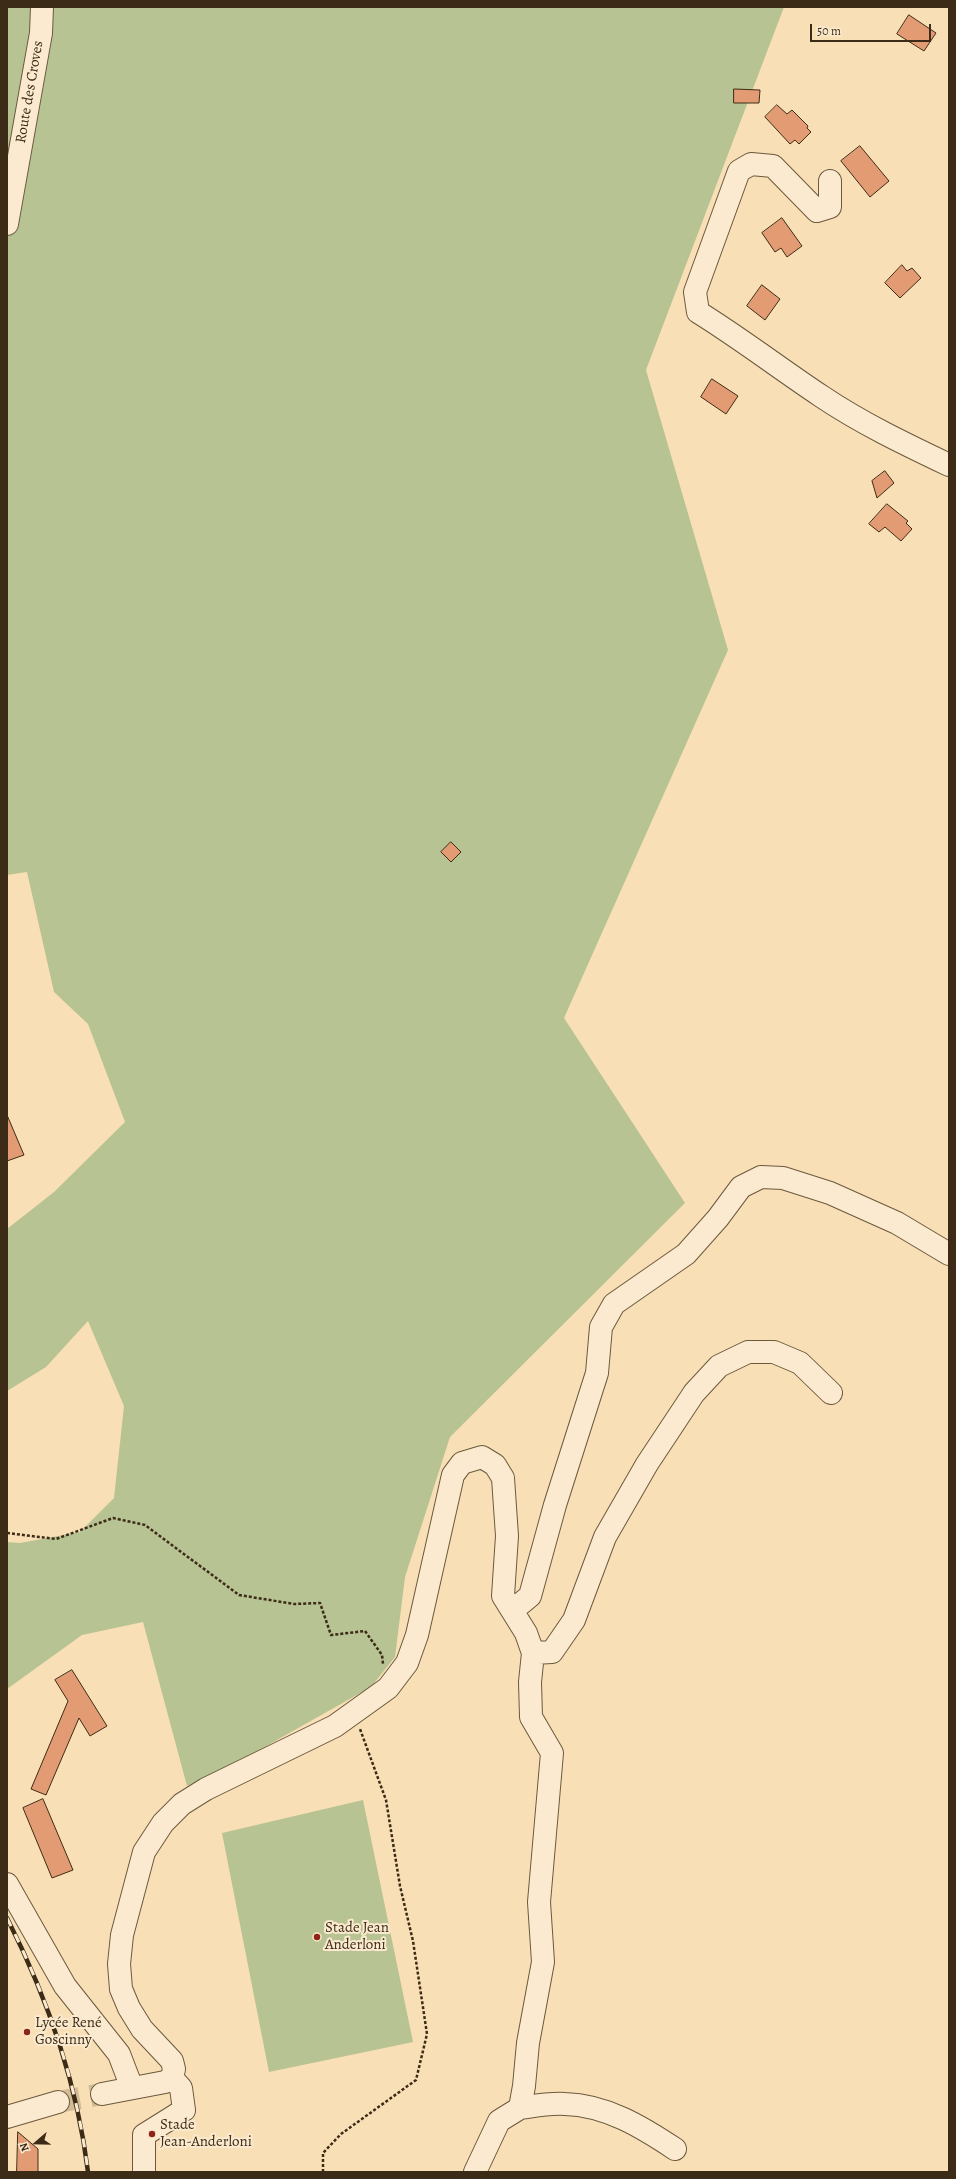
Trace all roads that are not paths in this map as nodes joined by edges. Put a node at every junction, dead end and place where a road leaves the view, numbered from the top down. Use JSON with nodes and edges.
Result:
{"nodes":[{"id":1,"x":42,"y":7,"type":"edge"},
{"id":2,"x":830,"y":181,"type":"dead end"},
{"id":3,"x":7,"y":224,"type":"edge"},
{"id":4,"x":949,"y":465,"type":"edge"},
{"id":5,"x":949,"y":1254,"type":"edge"},
{"id":6,"x":831,"y":1393,"type":"dead end"},
{"id":7,"x":513,"y":1610,"type":"junction"},
{"id":8,"x":533,"y":1653,"type":"junction"},
{"id":9,"x":7,"y":1884,"type":"edge"},
{"id":10,"x":172,"y":2078,"type":"junction"},
{"id":11,"x":132,"y":2088,"type":"junction"},
{"id":12,"x":102,"y":2094,"type":"tunnel mouth"},
{"id":13,"x":58,"y":2102,"type":"tunnel mouth"},
{"id":14,"x":520,"y":2108,"type":"junction"},
{"id":15,"x":7,"y":2117,"type":"edge"},
{"id":16,"x":675,"y":2149,"type":"dead end"},
{"id":17,"x":144,"y":2172,"type":"edge"},
{"id":18,"x":475,"y":2172,"type":"edge"}],
"edges":[{"from":1,"to":3,"type":"street","name":"Route des Croves"},
{"from":2,"to":4,"type":"street"},
{"from":5,"to":7,"type":"street"},
{"from":6,"to":8,"type":"street"},
{"from":7,"to":8,"type":"street"},
{"from":7,"to":10,"type":"street"},
{"from":8,"to":14,"type":"street"},
{"from":9,"to":11,"type":"street"},
{"from":10,"to":11,"type":"street"},
{"from":10,"to":17,"type":"street"},
{"from":11,"to":12,"type":"street"},
{"from":13,"to":15,"type":"street"},
{"from":14,"to":16,"type":"street"},
{"from":14,"to":18,"type":"street"}]}
